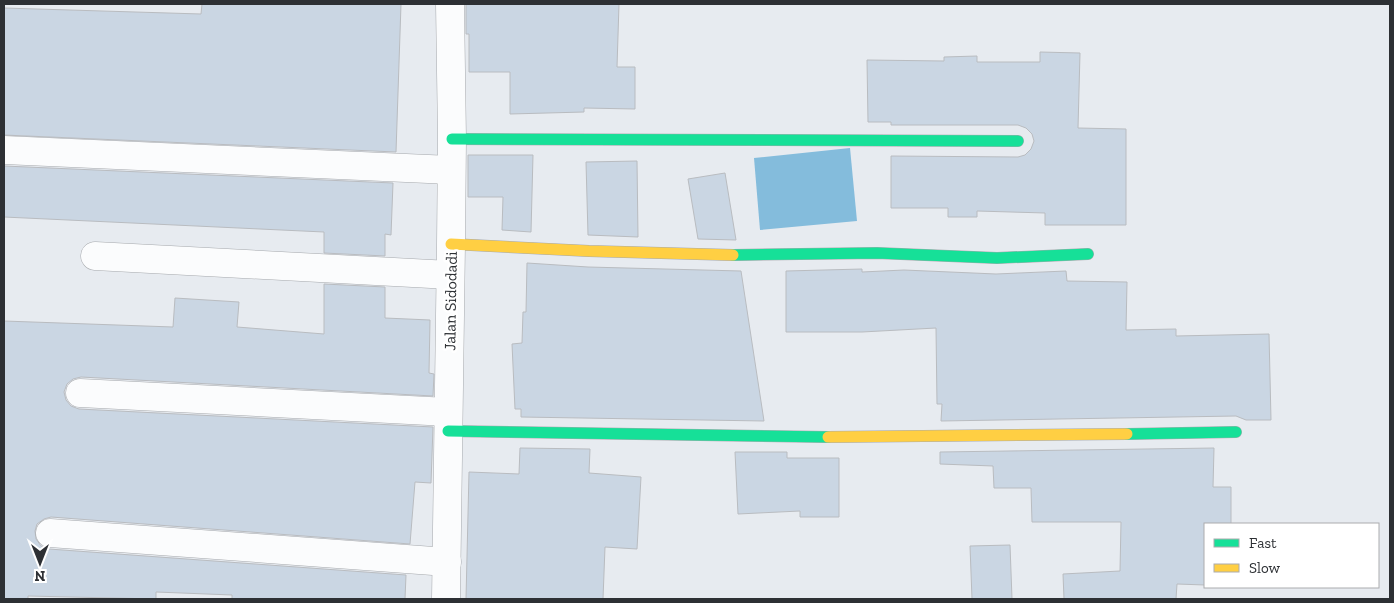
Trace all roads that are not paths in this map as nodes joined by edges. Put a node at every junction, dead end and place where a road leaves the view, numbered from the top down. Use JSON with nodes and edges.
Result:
{"nodes":[{"id":1,"x":450,"y":4,"type":"edge"},
{"id":2,"x":452,"y":139,"type":"junction"},
{"id":3,"x":1018,"y":141,"type":"dead end"},
{"id":4,"x":4,"y":150,"type":"edge"},
{"id":5,"x":451,"y":170,"type":"junction"},
{"id":6,"x":452,"y":244,"type":"junction"},
{"id":7,"x":1088,"y":254,"type":"dead end"},
{"id":8,"x":95,"y":256,"type":"dead end"},
{"id":9,"x":450,"y":275,"type":"junction"},
{"id":10,"x":80,"y":393,"type":"dead end"},
{"id":11,"x":448,"y":421,"type":"junction"},
{"id":12,"x":1236,"y":432,"type":"dead end"},
{"id":13,"x":50,"y":534,"type":"dead end"},
{"id":14,"x":447,"y":562,"type":"junction"},
{"id":15,"x":446,"y":599,"type":"edge"}],
"edges":[{"from":1,"to":2,"type":"street","name":"Jalan Sidodadi"},
{"from":2,"to":3,"type":"street"},
{"from":2,"to":5,"type":"street","name":"Jalan Sidodadi"},
{"from":4,"to":5,"type":"street"},
{"from":5,"to":6,"type":"street","name":"Jalan Sidodadi"},
{"from":6,"to":7,"type":"street"},
{"from":6,"to":9,"type":"street","name":"Jalan Sidodadi"},
{"from":8,"to":9,"type":"street"},
{"from":9,"to":11,"type":"street","name":"Jalan Sidodadi"},
{"from":10,"to":11,"type":"street"},
{"from":11,"to":12,"type":"street"},
{"from":11,"to":14,"type":"street","name":"Jalan Sidodadi"},
{"from":13,"to":14,"type":"street"},
{"from":14,"to":15,"type":"street","name":"Jalan Sidodadi"}]}
